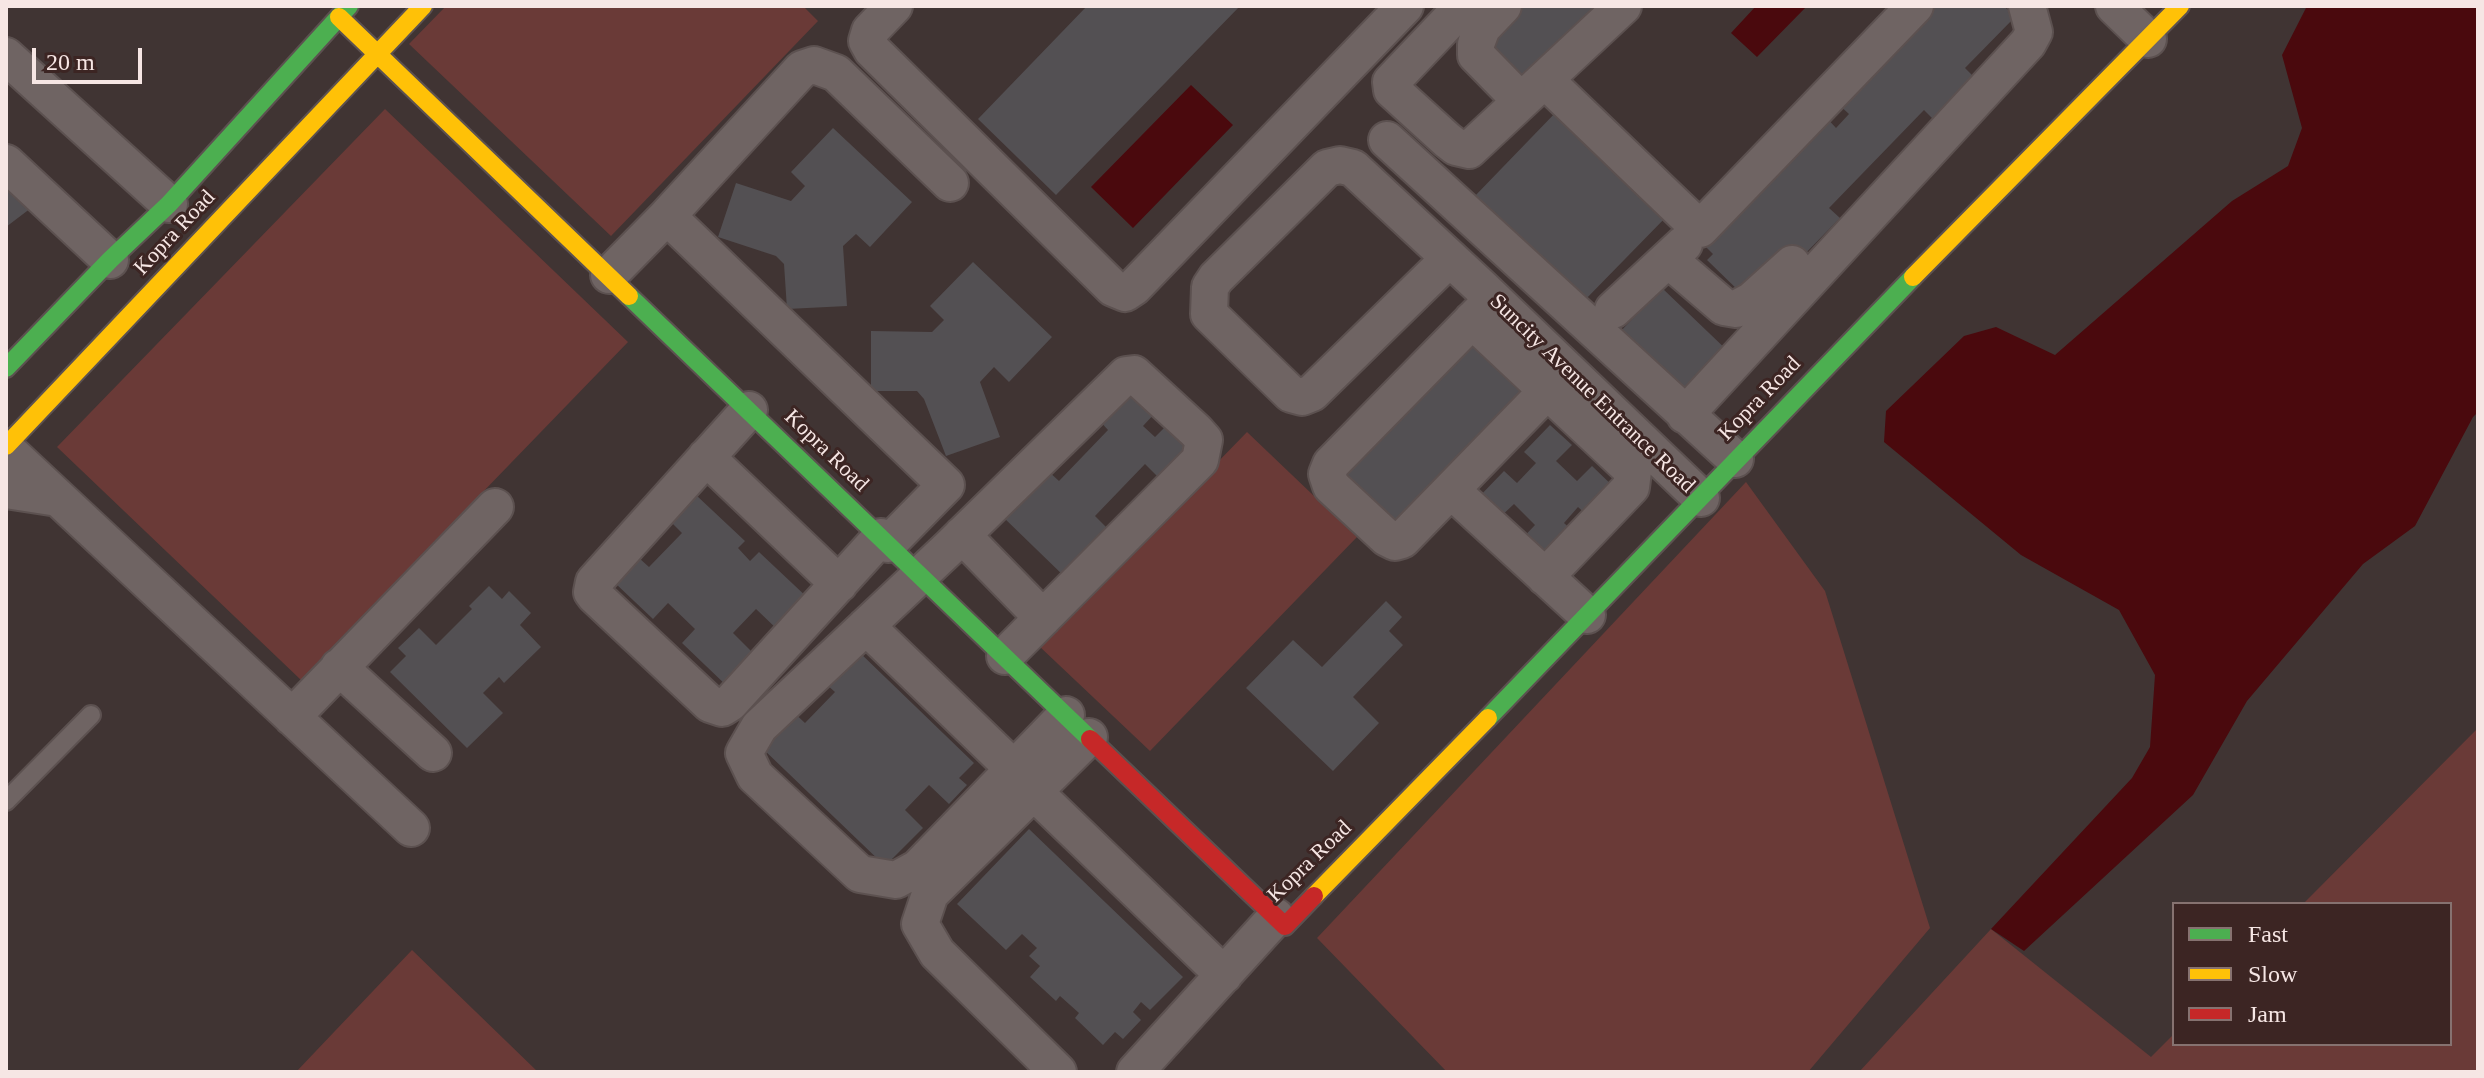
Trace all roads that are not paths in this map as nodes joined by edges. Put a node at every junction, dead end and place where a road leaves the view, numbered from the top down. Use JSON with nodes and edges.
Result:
{"nodes":[{"id":1,"x":423,"y":6,"type":"edge"},
{"id":2,"x":894,"y":6,"type":"edge"},
{"id":3,"x":1405,"y":6,"type":"edge"},
{"id":4,"x":1463,"y":6,"type":"edge"},
{"id":5,"x":1503,"y":6,"type":"edge"},
{"id":6,"x":1623,"y":6,"type":"edge"},
{"id":7,"x":2027,"y":6,"type":"edge"},
{"id":8,"x":2114,"y":6,"type":"edge"},
{"id":9,"x":2180,"y":6,"type":"edge"},
{"id":10,"x":338,"y":10,"type":"edge"},
{"id":11,"x":1901,"y":11,"type":"edge"},
{"id":12,"x":2148,"y":39,"type":"junction"},
{"id":13,"x":378,"y":53,"type":"junction"},
{"id":14,"x":6,"y":56,"type":"edge"},
{"id":15,"x":1533,"y":90,"type":"junction"},
{"id":16,"x":1387,"y":140,"type":"dead end"},
{"id":17,"x":6,"y":163,"type":"edge"},
{"id":18,"x":950,"y":183,"type":"dead end"},
{"id":19,"x":169,"y":204,"type":"junction"},
{"id":20,"x":667,"y":216,"type":"junction"},
{"id":21,"x":1700,"y":229,"type":"junction"},
{"id":22,"x":1450,"y":258,"type":"junction"},
{"id":23,"x":1668,"y":259,"type":"junction"},
{"id":24,"x":110,"y":260,"type":"junction"},
{"id":25,"x":1792,"y":264,"type":"dead end"},
{"id":26,"x":609,"y":275,"type":"junction"},
{"id":27,"x":1483,"y":303,"type":"junction"},
{"id":28,"x":1613,"y":310,"type":"dead end"},
{"id":29,"x":6,"y":368,"type":"edge"},
{"id":30,"x":1548,"y":390,"type":"junction"},
{"id":31,"x":1677,"y":408,"type":"junction"},
{"id":32,"x":749,"y":410,"type":"junction"},
{"id":33,"x":6,"y":448,"type":"edge"},
{"id":34,"x":706,"y":457,"type":"junction"},
{"id":35,"x":1735,"y":459,"type":"junction"},
{"id":36,"x":6,"y":490,"type":"edge"},
{"id":37,"x":1451,"y":490,"type":"junction"},
{"id":38,"x":58,"y":498,"type":"junction"},
{"id":39,"x":1701,"y":498,"type":"junction"},
{"id":40,"x":495,"y":507,"type":"dead end"},
{"id":41,"x":962,"y":535,"type":"junction"},
{"id":42,"x":885,"y":540,"type":"junction"},
{"id":43,"x":920,"y":575,"type":"junction"},
{"id":44,"x":1545,"y":577,"type":"junction"},
{"id":45,"x":839,"y":584,"type":"junction"},
{"id":46,"x":1587,"y":615,"type":"junction"},
{"id":47,"x":1043,"y":618,"type":"junction"},
{"id":48,"x":866,"y":626,"type":"junction"},
{"id":49,"x":1005,"y":656,"type":"junction"},
{"id":50,"x":339,"y":667,"type":"junction"},
{"id":51,"x":91,"y":715,"type":"dead end"},
{"id":52,"x":292,"y":717,"type":"junction"},
{"id":53,"x":1078,"y":726,"type":"junction"},
{"id":54,"x":433,"y":753,"type":"dead end"},
{"id":55,"x":1024,"y":781,"type":"junction"},
{"id":56,"x":6,"y":801,"type":"edge"},
{"id":57,"x":411,"y":828,"type":"dead end"},
{"id":58,"x":1276,"y":917,"type":"junction"},
{"id":59,"x":1224,"y":975,"type":"junction"},
{"id":60,"x":1058,"y":1072,"type":"edge"},
{"id":61,"x":1135,"y":1072,"type":"edge"}],
"edges":[{"from":1,"to":13,"type":"street","name":"Kopra Road"},
{"from":2,"to":3,"type":"street"},
{"from":4,"to":15,"type":"street"},
{"from":5,"to":15,"type":"street"},
{"from":6,"to":15,"type":"street"},
{"from":7,"to":31,"type":"street"},
{"from":8,"to":12,"type":"street"},
{"from":9,"to":12,"type":"street","name":"Kopra Road"},
{"from":10,"to":13,"type":"street","name":"Kopra Road"},
{"from":10,"to":19,"type":"street","name":"Kopra Road"},
{"from":11,"to":21,"type":"street"},
{"from":12,"to":35,"type":"street","name":"Kopra Road"},
{"from":13,"to":26,"type":"street","name":"Kopra Road"},
{"from":13,"to":33,"type":"street","name":"Kopra Road"},
{"from":14,"to":19,"type":"street"},
{"from":15,"to":21,"type":"street"},
{"from":16,"to":31,"type":"street"},
{"from":17,"to":24,"type":"street"},
{"from":18,"to":20,"type":"street"},
{"from":19,"to":24,"type":"street","name":"Kopra Road"},
{"from":20,"to":26,"type":"street"},
{"from":20,"to":42,"type":"street"},
{"from":21,"to":23,"type":"street"},
{"from":22,"to":22,"type":"street"},
{"from":22,"to":27,"type":"street"},
{"from":23,"to":25,"type":"street"},
{"from":23,"to":28,"type":"street"},
{"from":24,"to":29,"type":"street","name":"Kopra Road"},
{"from":26,"to":32,"type":"street","name":"Kopra Road"},
{"from":27,"to":30,"type":"street"},
{"from":27,"to":37,"type":"street"},
{"from":27,"to":39,"type":"street","name":"Suncity Avenue Entrance Road"},
{"from":30,"to":37,"type":"street"},
{"from":30,"to":44,"type":"street"},
{"from":31,"to":35,"type":"street"},
{"from":32,"to":34,"type":"street"},
{"from":32,"to":42,"type":"street","name":"Kopra Road"},
{"from":33,"to":38,"type":"street"},
{"from":34,"to":45,"type":"street"},
{"from":34,"to":45,"type":"street"},
{"from":35,"to":39,"type":"street","name":"Kopra Road"},
{"from":36,"to":38,"type":"street"},
{"from":37,"to":44,"type":"street"},
{"from":38,"to":52,"type":"street"},
{"from":39,"to":46,"type":"street","name":"Kopra Road"},
{"from":40,"to":50,"type":"street"},
{"from":41,"to":43,"type":"street"},
{"from":41,"to":47,"type":"street"},
{"from":41,"to":47,"type":"street"},
{"from":42,"to":43,"type":"street","name":"Kopra Road"},
{"from":42,"to":45,"type":"street"},
{"from":43,"to":48,"type":"street"},
{"from":43,"to":49,"type":"street","name":"Kopra Road"},
{"from":44,"to":46,"type":"street"},
{"from":46,"to":58,"type":"street","name":"Kopra Road"},
{"from":47,"to":49,"type":"street"},
{"from":48,"to":55,"type":"street"},
{"from":48,"to":55,"type":"street"},
{"from":49,"to":53,"type":"street","name":"Kopra Road"},
{"from":50,"to":52,"type":"street"},
{"from":50,"to":54,"type":"street"},
{"from":51,"to":56,"type":"lane"},
{"from":52,"to":57,"type":"street"},
{"from":53,"to":55,"type":"street"},
{"from":53,"to":58,"type":"street","name":"Kopra Road"},
{"from":55,"to":59,"type":"street"},
{"from":55,"to":60,"type":"street"},
{"from":58,"to":59,"type":"street"},
{"from":59,"to":61,"type":"street"}]}
